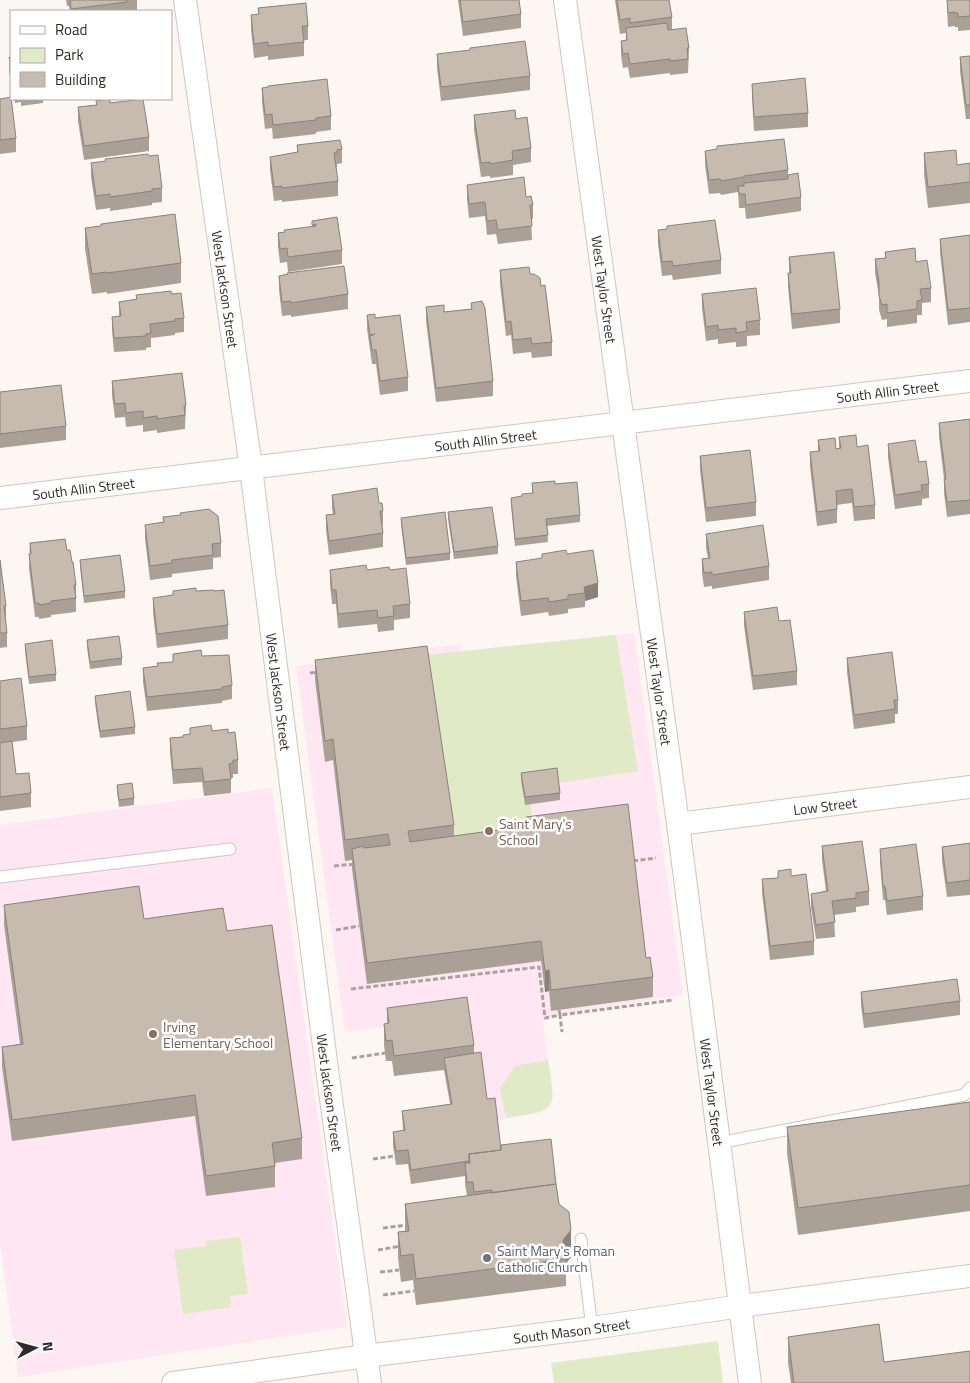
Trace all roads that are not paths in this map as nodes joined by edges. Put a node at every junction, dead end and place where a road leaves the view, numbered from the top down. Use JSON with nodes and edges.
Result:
{"nodes":[{"id":1,"x":185,"y":0,"type":"edge"},
{"id":2,"x":565,"y":0,"type":"edge"},
{"id":3,"x":970,"y":381,"type":"edge"},
{"id":4,"x":622,"y":423,"type":"junction"},
{"id":5,"x":251,"y":468,"type":"junction"},
{"id":6,"x":0,"y":498,"type":"edge"},
{"id":7,"x":970,"y":787,"type":"edge"},
{"id":8,"x":678,"y":824,"type":"junction"},
{"id":9,"x":230,"y":849,"type":"dead end"},
{"id":10,"x":0,"y":878,"type":"edge"},
{"id":11,"x":970,"y":1088,"type":"edge"},
{"id":12,"x":719,"y":1143,"type":"junction"},
{"id":13,"x":581,"y":1239,"type":"dead end"},
{"id":14,"x":970,"y":1276,"type":"edge"},
{"id":15,"x":741,"y":1306,"type":"junction"},
{"id":16,"x":592,"y":1328,"type":"junction"},
{"id":17,"x":366,"y":1356,"type":"junction"},
{"id":18,"x":173,"y":1383,"type":"edge"},
{"id":19,"x":370,"y":1383,"type":"edge"},
{"id":20,"x":750,"y":1383,"type":"edge"}],
"edges":[{"from":1,"to":5,"type":"street","name":"West Jackson Street"},
{"from":2,"to":4,"type":"street","name":"West Taylor Street"},
{"from":3,"to":4,"type":"street","name":"South Allin Street"},
{"from":4,"to":5,"type":"street","name":"South Allin Street"},
{"from":4,"to":8,"type":"street","name":"West Taylor Street"},
{"from":5,"to":6,"type":"street","name":"South Allin Street"},
{"from":5,"to":17,"type":"street","name":"West Jackson Street"},
{"from":7,"to":8,"type":"street","name":"Low Street"},
{"from":8,"to":12,"type":"street","name":"West Taylor Street"},
{"from":9,"to":10,"type":"lane"},
{"from":11,"to":12,"type":"lane"},
{"from":12,"to":15,"type":"street","name":"West Taylor Street"},
{"from":13,"to":16,"type":"lane"},
{"from":14,"to":15,"type":"street","name":"South Mason Street"},
{"from":15,"to":16,"type":"street","name":"South Mason Street"},
{"from":15,"to":20,"type":"street","name":"West Taylor Street"},
{"from":16,"to":17,"type":"street","name":"South Mason Street"},
{"from":17,"to":18,"type":"street","name":"South Mason Street"},
{"from":17,"to":19,"type":"street","name":"West Jackson Street"}]}
